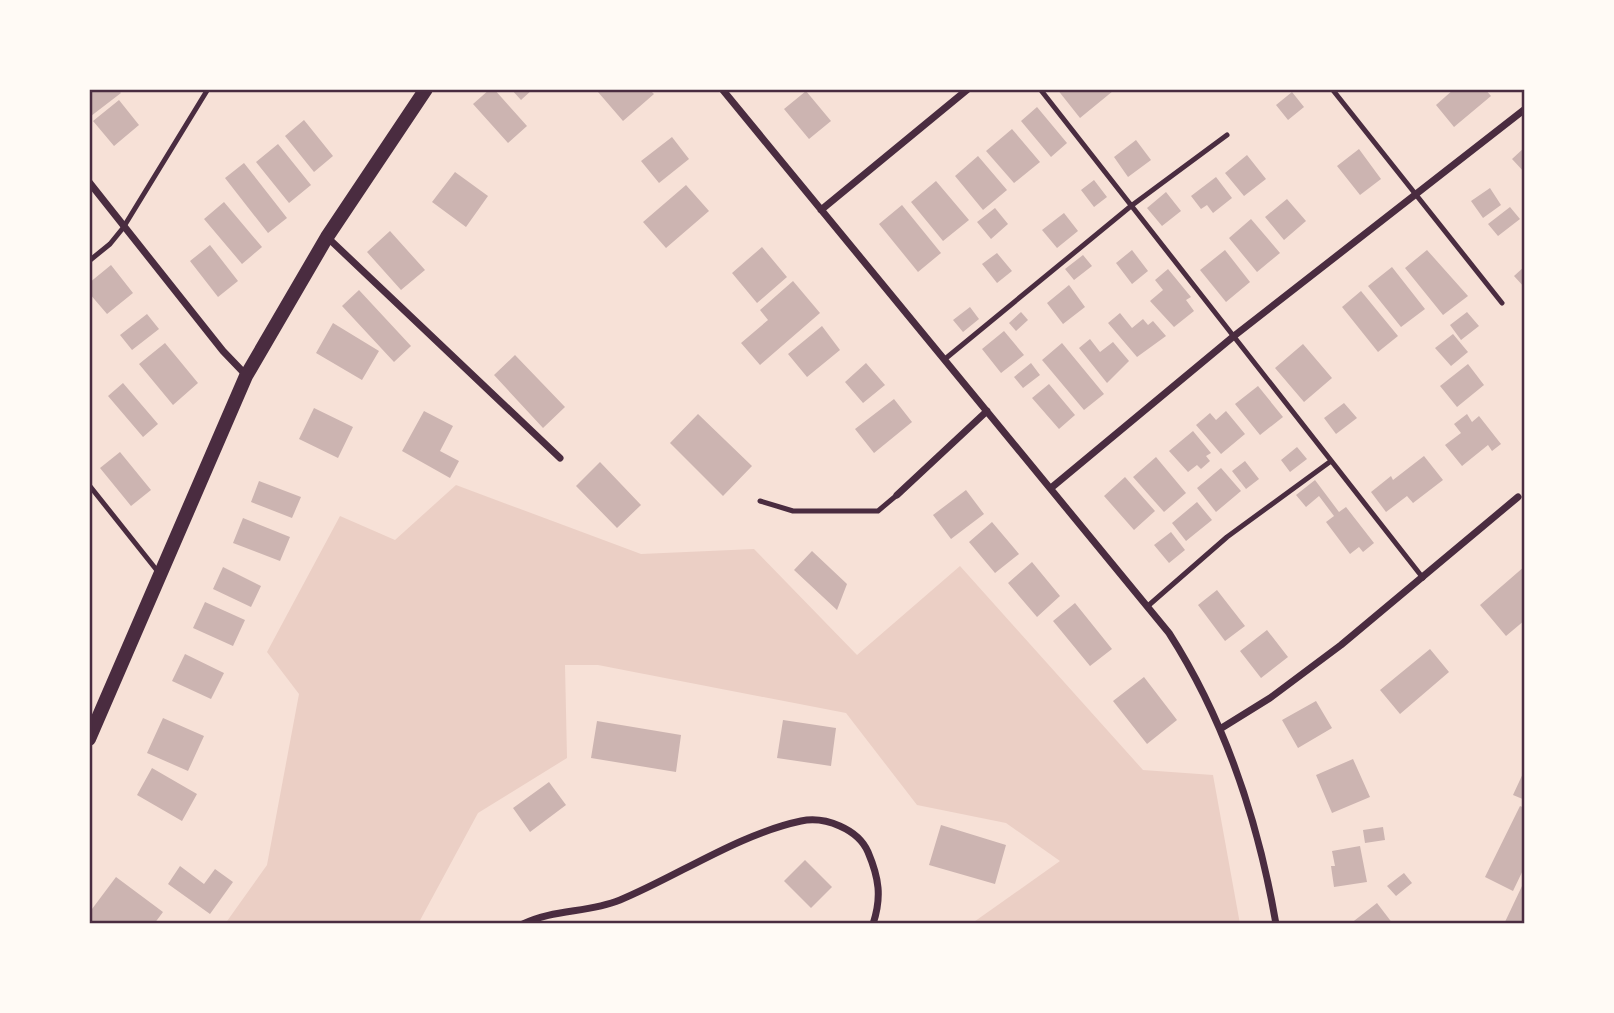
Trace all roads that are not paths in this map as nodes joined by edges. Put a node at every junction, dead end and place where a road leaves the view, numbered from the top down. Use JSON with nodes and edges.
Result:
{"nodes":[{"id":1,"x":208,"y":89,"type":"edge"},
{"id":2,"x":426,"y":89,"type":"edge"},
{"id":3,"x":722,"y":89,"type":"edge"},
{"id":4,"x":968,"y":89,"type":"edge"},
{"id":5,"x":1040,"y":89,"type":"edge"},
{"id":6,"x":1332,"y":89,"type":"edge"},
{"id":7,"x":1525,"y":109,"type":"edge"},
{"id":8,"x":1227,"y":135,"type":"dead end"},
{"id":9,"x":89,"y":182,"type":"edge"},
{"id":10,"x":1417,"y":195,"type":"junction"},
{"id":11,"x":1131,"y":206,"type":"junction"},
{"id":12,"x":821,"y":209,"type":"junction"},
{"id":13,"x":123,"y":228,"type":"junction"},
{"id":14,"x":327,"y":237,"type":"junction"},
{"id":15,"x":89,"y":261,"type":"edge"},
{"id":16,"x":1502,"y":303,"type":"dead end"},
{"id":17,"x":1234,"y":336,"type":"junction"},
{"id":18,"x":945,"y":359,"type":"junction"},
{"id":19,"x":246,"y":376,"type":"junction"},
{"id":20,"x":987,"y":411,"type":"junction"},
{"id":21,"x":560,"y":458,"type":"dead end"},
{"id":22,"x":1331,"y":461,"type":"junction"},
{"id":23,"x":89,"y":485,"type":"edge"},
{"id":24,"x":1051,"y":488,"type":"junction"},
{"id":25,"x":897,"y":495,"type":"joint"},
{"id":26,"x":1518,"y":497,"type":"dead end"},
{"id":27,"x":760,"y":501,"type":"dead end"},
{"id":28,"x":159,"y":573,"type":"junction"},
{"id":29,"x":1423,"y":578,"type":"junction"},
{"id":30,"x":1149,"y":605,"type":"junction"},
{"id":31,"x":1220,"y":729,"type":"junction"},
{"id":32,"x":89,"y":739,"type":"edge"},
{"id":33,"x":523,"y":924,"type":"edge"},
{"id":34,"x":873,"y":924,"type":"edge"},
{"id":35,"x":1276,"y":924,"type":"edge"}],
"edges":[{"from":1,"to":13,"type":"lane"},
{"from":2,"to":14,"type":"main road"},
{"from":3,"to":12,"type":"street"},
{"from":4,"to":12,"type":"street"},
{"from":5,"to":11,"type":"lane"},
{"from":6,"to":10,"type":"lane"},
{"from":7,"to":10,"type":"street"},
{"from":8,"to":11,"type":"lane"},
{"from":9,"to":13,"type":"street"},
{"from":10,"to":16,"type":"lane"},
{"from":10,"to":17,"type":"street"},
{"from":11,"to":17,"type":"lane"},
{"from":11,"to":18,"type":"lane"},
{"from":12,"to":18,"type":"street"},
{"from":13,"to":15,"type":"lane"},
{"from":13,"to":19,"type":"street"},
{"from":14,"to":19,"type":"main road"},
{"from":14,"to":21,"type":"street"},
{"from":17,"to":22,"type":"lane"},
{"from":17,"to":24,"type":"street"},
{"from":18,"to":20,"type":"street"},
{"from":19,"to":28,"type":"main road"},
{"from":20,"to":24,"type":"street"},
{"from":20,"to":25,"type":"street"},
{"from":22,"to":29,"type":"lane"},
{"from":22,"to":30,"type":"lane"},
{"from":23,"to":28,"type":"lane"},
{"from":24,"to":30,"type":"street"},
{"from":25,"to":27,"type":"lane"},
{"from":26,"to":29,"type":"street"},
{"from":28,"to":32,"type":"main road"},
{"from":29,"to":31,"type":"street"},
{"from":30,"to":31,"type":"street"},
{"from":31,"to":35,"type":"street"},
{"from":33,"to":34,"type":"street"}]}
